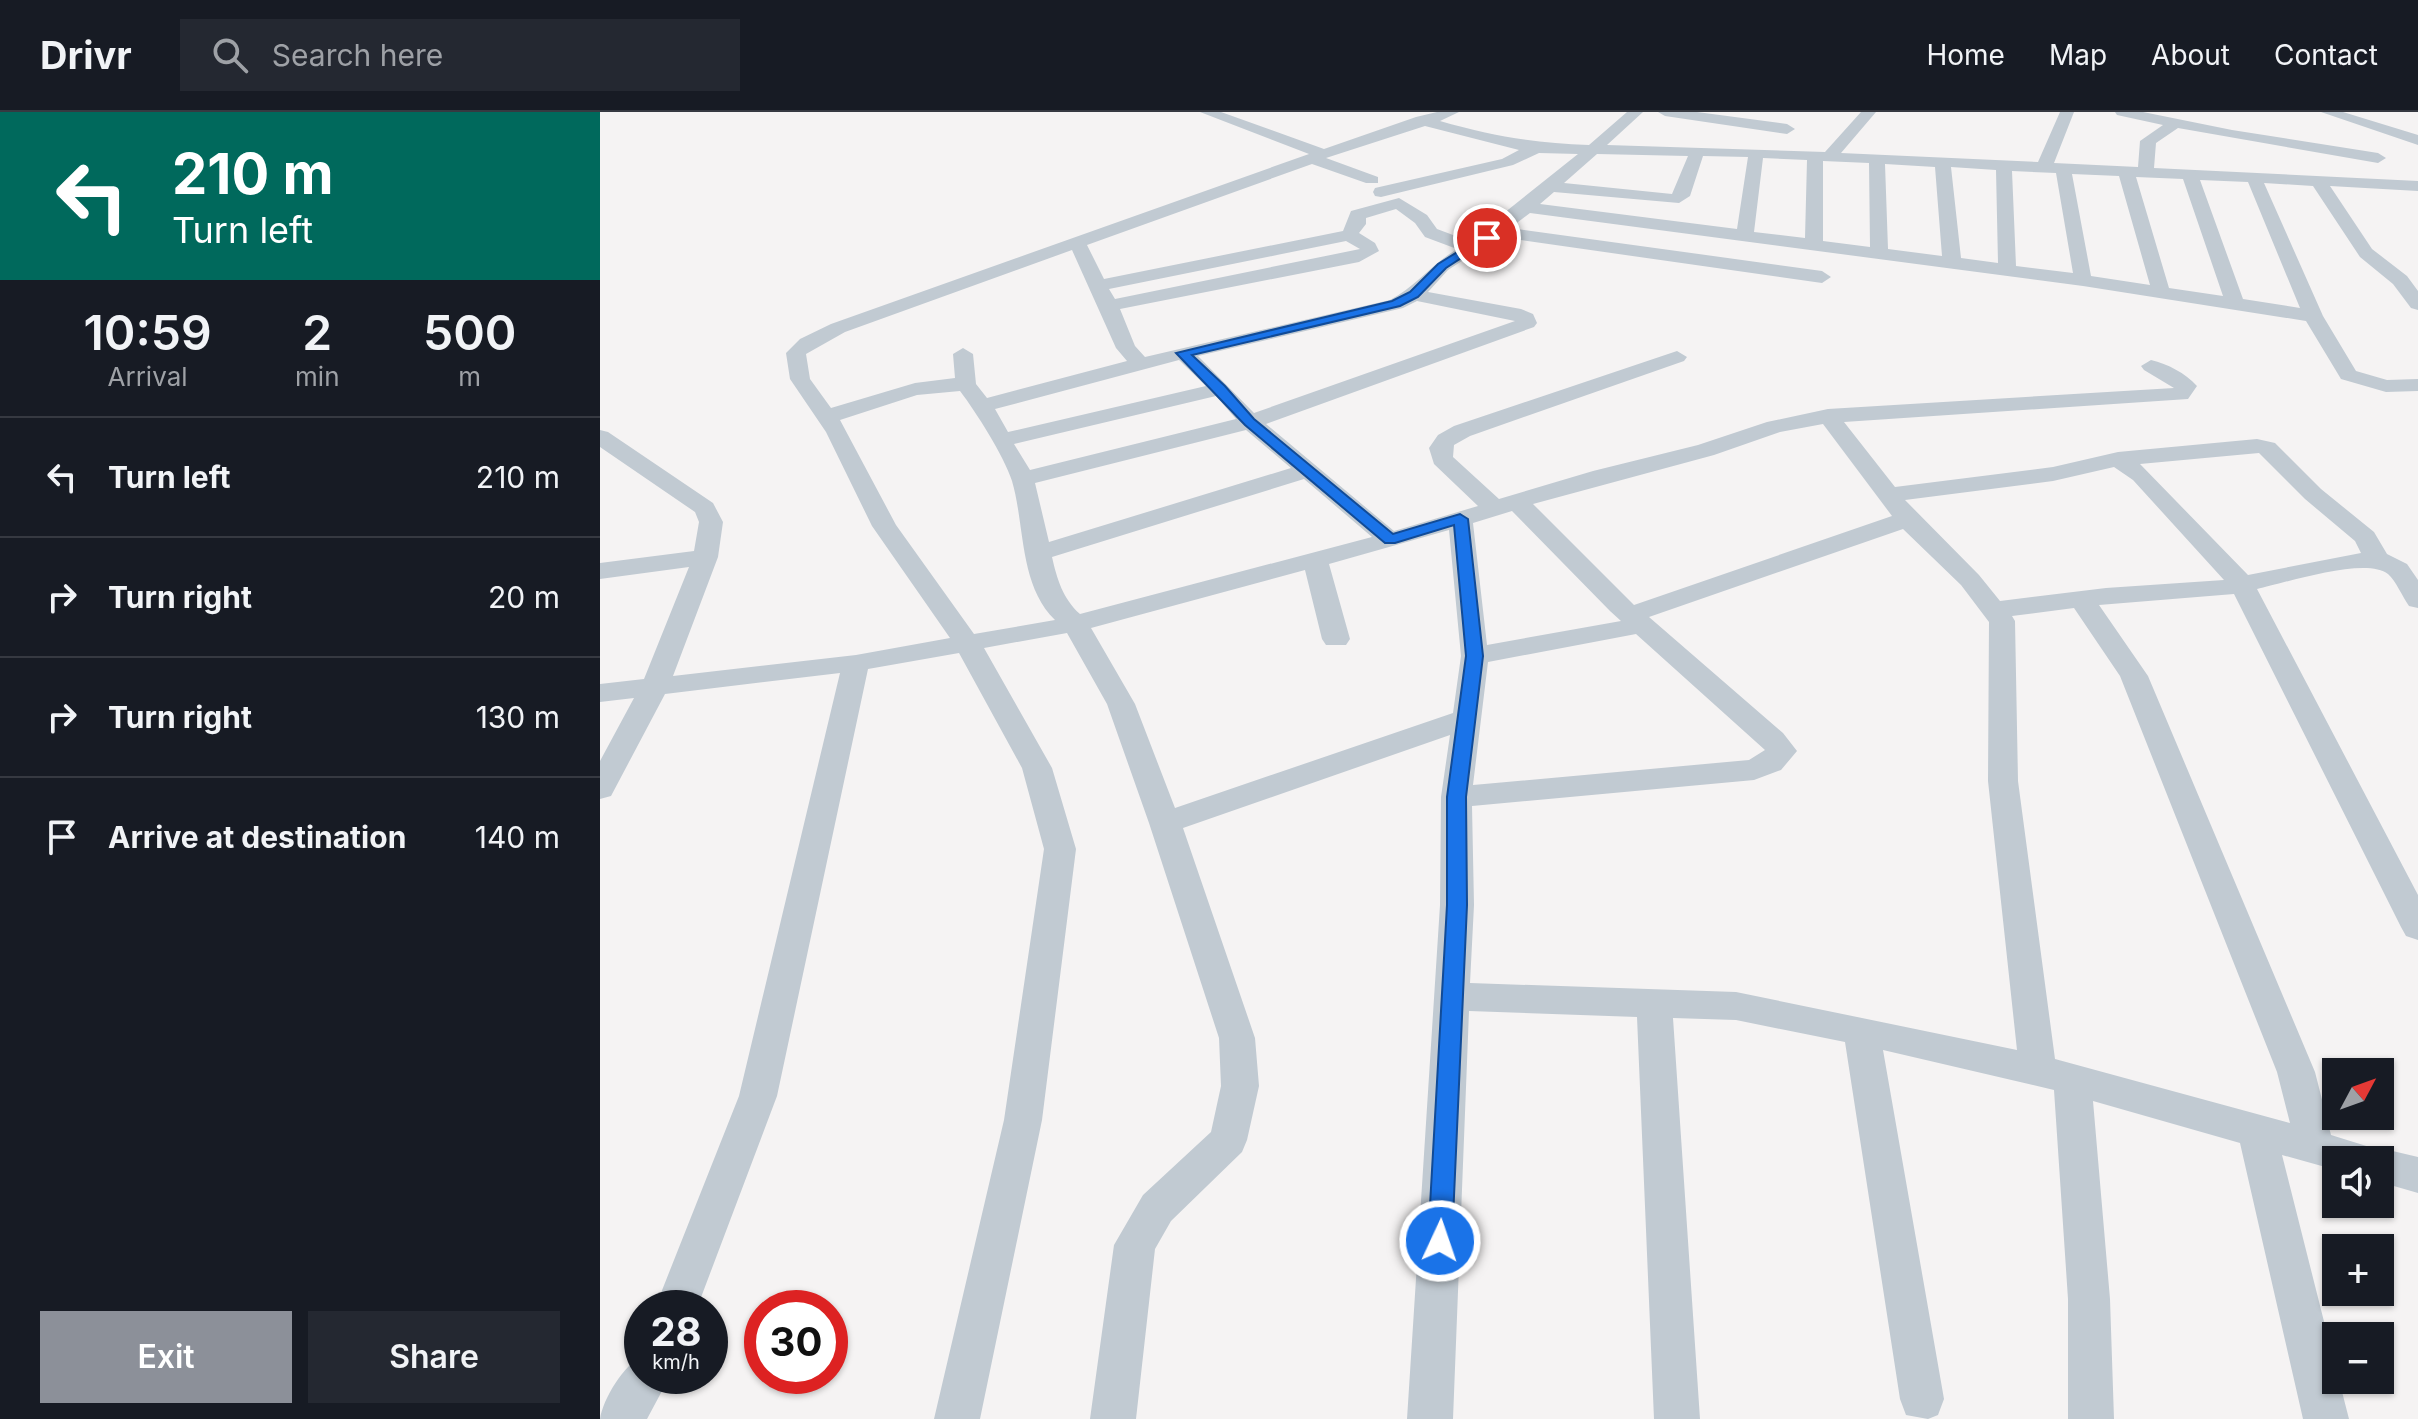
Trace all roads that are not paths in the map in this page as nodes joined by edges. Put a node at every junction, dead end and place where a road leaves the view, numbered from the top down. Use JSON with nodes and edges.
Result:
{"nodes":[{"id":1,"x":1207,"y":112,"type":"edge"},
{"id":2,"x":1397,"y":112,"type":"edge"},
{"id":3,"x":1452,"y":112,"type":"edge"},
{"id":4,"x":1636,"y":112,"type":"edge"},
{"id":5,"x":1665,"y":112,"type":"edge"},
{"id":6,"x":1869,"y":112,"type":"edge"},
{"id":7,"x":2067,"y":112,"type":"edge"},
{"id":8,"x":2122,"y":112,"type":"edge"},
{"id":9,"x":2328,"y":112,"type":"edge"},
{"id":10,"x":2215,"y":117,"type":"dead end"},
{"id":11,"x":1425,"y":121,"type":"junction"},
{"id":12,"x":2176,"y":123,"type":"junction"},
{"id":13,"x":2196,"y":128,"type":"junction"},
{"id":14,"x":1787,"y":129,"type":"dead end"},
{"id":15,"x":2418,"y":140,"type":"edge"},
{"id":16,"x":1537,"y":148,"type":"junction"},
{"id":17,"x":1587,"y":151,"type":"junction"},
{"id":18,"x":1697,"y":152,"type":"junction"},
{"id":19,"x":1756,"y":153,"type":"junction"},
{"id":20,"x":1319,"y":156,"type":"junction"},
{"id":21,"x":1822,"y":156,"type":"junction"},
{"id":22,"x":2378,"y":158,"type":"dead end"},
{"id":23,"x":1877,"y":159,"type":"junction"},
{"id":24,"x":1943,"y":162,"type":"junction"},
{"id":25,"x":2284,"y":162,"type":"junction"},
{"id":26,"x":2004,"y":165,"type":"junction"},
{"id":27,"x":2044,"y":167,"type":"junction"},
{"id":28,"x":2063,"y":168,"type":"junction"},
{"id":29,"x":2126,"y":171,"type":"junction"},
{"id":30,"x":2146,"y":172,"type":"junction"},
{"id":31,"x":2190,"y":175,"type":"junction"},
{"id":32,"x":2254,"y":178,"type":"junction"},
{"id":33,"x":1372,"y":180,"type":"dead end"},
{"id":34,"x":2318,"y":181,"type":"junction"},
{"id":35,"x":1547,"y":186,"type":"junction"},
{"id":36,"x":2418,"y":186,"type":"edge"},
{"id":37,"x":1399,"y":203,"type":"junction"},
{"id":38,"x":1526,"y":207,"type":"junction"},
{"id":39,"x":1495,"y":231,"type":"junction"},
{"id":40,"x":1349,"y":235,"type":"junction"},
{"id":41,"x":1745,"y":236,"type":"junction"},
{"id":42,"x":1077,"y":242,"type":"junction"},
{"id":43,"x":1814,"y":244,"type":"junction"},
{"id":44,"x":1470,"y":248,"type":"junction"},
{"id":45,"x":1879,"y":253,"type":"junction"},
{"id":46,"x":1952,"y":263,"type":"junction"},
{"id":47,"x":2007,"y":270,"type":"junction"},
{"id":48,"x":1822,"y":277,"type":"dead end"},
{"id":49,"x":2083,"y":280,"type":"junction"},
{"id":50,"x":1100,"y":285,"type":"junction"},
{"id":51,"x":2161,"y":292,"type":"junction"},
{"id":52,"x":1414,"y":295,"type":"junction"},
{"id":53,"x":2235,"y":303,"type":"junction"},
{"id":54,"x":2418,"y":304,"type":"edge"},
{"id":55,"x":1108,"y":306,"type":"junction"},
{"id":56,"x":2313,"y":316,"type":"junction"},
{"id":57,"x":1183,"y":353,"type":"junction"},
{"id":58,"x":963,"y":354,"type":"dead end"},
{"id":59,"x":1677,"y":357,"type":"dead end"},
{"id":60,"x":1141,"y":364,"type":"junction"},
{"id":61,"x":2151,"y":366,"type":"dead end"},
{"id":62,"x":966,"y":385,"type":"junction"},
{"id":63,"x":2418,"y":385,"type":"edge"},
{"id":64,"x":1221,"y":389,"type":"junction"},
{"id":65,"x":982,"y":406,"type":"junction"},
{"id":66,"x":1828,"y":416,"type":"junction"},
{"id":67,"x":827,"y":417,"type":"junction"},
{"id":68,"x":1250,"y":422,"type":"junction"},
{"id":69,"x":600,"y":437,"type":"edge"},
{"id":70,"x":1002,"y":440,"type":"junction"},
{"id":71,"x":2118,"y":459,"type":"junction"},
{"id":72,"x":1306,"y":471,"type":"junction"},
{"id":73,"x":1023,"y":479,"type":"junction"},
{"id":74,"x":1889,"y":495,"type":"junction"},
{"id":75,"x":1507,"y":506,"type":"junction"},
{"id":76,"x":1460,"y":519,"type":"junction"},
{"id":77,"x":1907,"y":519,"type":"junction"},
{"id":78,"x":1390,"y":540,"type":"junction"},
{"id":79,"x":1038,"y":553,"type":"junction"},
{"id":80,"x":705,"y":557,"type":"junction"},
{"id":81,"x":2377,"y":559,"type":"junction"},
{"id":82,"x":1315,"y":560,"type":"junction"},
{"id":83,"x":600,"y":571,"type":"edge"},
{"id":84,"x":2242,"y":584,"type":"junction"},
{"id":85,"x":2418,"y":600,"type":"edge"},
{"id":86,"x":2083,"y":601,"type":"junction"},
{"id":87,"x":1994,"y":610,"type":"junction"},
{"id":88,"x":1636,"y":620,"type":"junction"},
{"id":89,"x":1075,"y":624,"type":"junction"},
{"id":90,"x":1336,"y":639,"type":"dead end"},
{"id":91,"x":968,"y":644,"type":"junction"},
{"id":92,"x":1475,"y":656,"type":"junction"},
{"id":93,"x":856,"y":663,"type":"junction"},
{"id":94,"x":655,"y":686,"type":"junction"},
{"id":95,"x":600,"y":693,"type":"edge"},
{"id":96,"x":1466,"y":719,"type":"junction"},
{"id":97,"x":600,"y":789,"type":"edge"},
{"id":98,"x":1456,"y":797,"type":"junction"},
{"id":99,"x":1165,"y":823,"type":"junction"},
{"id":100,"x":2418,"y":927,"type":"edge"},
{"id":101,"x":1452,"y":996,"type":"junction"},
{"id":102,"x":1654,"y":1003,"type":"junction"},
{"id":103,"x":1862,"y":1032,"type":"junction"},
{"id":104,"x":2055,"y":1075,"type":"junction"},
{"id":105,"x":2257,"y":1133,"type":"junction"},
{"id":106,"x":2315,"y":1148,"type":"junction"},
{"id":107,"x":2322,"y":1150,"type":"edge"},
{"id":108,"x":2394,"y":1169,"type":"edge"},
{"id":109,"x":2418,"y":1175,"type":"edge"},
{"id":110,"x":683,"y":1290,"type":"edge"},
{"id":111,"x":637,"y":1394,"type":"edge"},
{"id":112,"x":1922,"y":1399,"type":"dead end"},
{"id":113,"x":621,"y":1419,"type":"edge"},
{"id":114,"x":957,"y":1419,"type":"edge"},
{"id":115,"x":1113,"y":1419,"type":"edge"},
{"id":116,"x":1430,"y":1419,"type":"edge"},
{"id":117,"x":1677,"y":1419,"type":"edge"},
{"id":118,"x":2091,"y":1419,"type":"edge"},
{"id":119,"x":2326,"y":1419,"type":"edge"}],
"edges":[{"from":1,"to":20,"type":"street"},
{"from":2,"to":11,"type":"street"},
{"from":3,"to":11,"type":"street"},
{"from":4,"to":17,"type":"street"},
{"from":5,"to":14,"type":"street"},
{"from":6,"to":21,"type":"street"},
{"from":7,"to":27,"type":"street"},
{"from":8,"to":12,"type":"street"},
{"from":9,"to":15,"type":"street"},
{"from":10,"to":13,"type":"street"},
{"from":11,"to":16,"type":"street"},
{"from":11,"to":20,"type":"street"},
{"from":12,"to":13,"type":"street"},
{"from":12,"to":30,"type":"street"},
{"from":13,"to":25,"type":"street"},
{"from":16,"to":17,"type":"street"},
{"from":16,"to":37,"type":"street"},
{"from":17,"to":18,"type":"street"},
{"from":17,"to":35,"type":"street"},
{"from":18,"to":19,"type":"street"},
{"from":18,"to":35,"type":"street"},
{"from":19,"to":21,"type":"street"},
{"from":19,"to":41,"type":"street"},
{"from":20,"to":33,"type":"street"},
{"from":20,"to":42,"type":"street"},
{"from":21,"to":23,"type":"street"},
{"from":21,"to":43,"type":"street"},
{"from":22,"to":25,"type":"street"},
{"from":23,"to":24,"type":"street"},
{"from":23,"to":45,"type":"street"},
{"from":24,"to":26,"type":"street"},
{"from":24,"to":46,"type":"street"},
{"from":25,"to":32,"type":"street"},
{"from":25,"to":34,"type":"street"},
{"from":26,"to":27,"type":"street"},
{"from":26,"to":47,"type":"street"},
{"from":27,"to":28,"type":"street"},
{"from":28,"to":29,"type":"street"},
{"from":28,"to":49,"type":"street"},
{"from":29,"to":30,"type":"street"},
{"from":29,"to":51,"type":"street"},
{"from":30,"to":31,"type":"street"},
{"from":31,"to":32,"type":"street"},
{"from":31,"to":53,"type":"street"},
{"from":32,"to":56,"type":"street"},
{"from":34,"to":36,"type":"street"},
{"from":34,"to":54,"type":"street"},
{"from":35,"to":38,"type":"street"},
{"from":37,"to":40,"type":"street"},
{"from":37,"to":44,"type":"street"},
{"from":38,"to":39,"type":"street"},
{"from":38,"to":41,"type":"street"},
{"from":39,"to":44,"type":"street"},
{"from":39,"to":48,"type":"street"},
{"from":40,"to":50,"type":"street"},
{"from":40,"to":55,"type":"street"},
{"from":41,"to":43,"type":"street"},
{"from":42,"to":50,"type":"street"},
{"from":42,"to":67,"type":"street"},
{"from":43,"to":45,"type":"street"},
{"from":44,"to":52,"type":"street"},
{"from":45,"to":46,"type":"street"},
{"from":46,"to":47,"type":"street"},
{"from":47,"to":49,"type":"street"},
{"from":49,"to":51,"type":"street"},
{"from":50,"to":55,"type":"street"},
{"from":51,"to":53,"type":"street"},
{"from":52,"to":57,"type":"street"},
{"from":52,"to":68,"type":"street"},
{"from":53,"to":56,"type":"street"},
{"from":55,"to":60,"type":"street"},
{"from":56,"to":63,"type":"street"},
{"from":57,"to":60,"type":"street"},
{"from":57,"to":64,"type":"street"},
{"from":58,"to":62,"type":"street"},
{"from":59,"to":75,"type":"street"},
{"from":60,"to":65,"type":"street"},
{"from":61,"to":66,"type":"street"},
{"from":62,"to":65,"type":"street"},
{"from":62,"to":67,"type":"street"},
{"from":64,"to":68,"type":"street"},
{"from":64,"to":70,"type":"street"},
{"from":65,"to":70,"type":"street"},
{"from":66,"to":74,"type":"street"},
{"from":66,"to":75,"type":"street"},
{"from":67,"to":91,"type":"street"},
{"from":68,"to":72,"type":"street"},
{"from":68,"to":73,"type":"street"},
{"from":69,"to":80,"type":"street"},
{"from":70,"to":73,"type":"street"},
{"from":71,"to":74,"type":"street"},
{"from":71,"to":81,"type":"street"},
{"from":71,"to":84,"type":"street"},
{"from":72,"to":78,"type":"street"},
{"from":72,"to":79,"type":"street"},
{"from":73,"to":79,"type":"street"},
{"from":74,"to":77,"type":"street"},
{"from":75,"to":76,"type":"street"},
{"from":75,"to":88,"type":"street"},
{"from":76,"to":78,"type":"street"},
{"from":76,"to":92,"type":"street"},
{"from":77,"to":87,"type":"street"},
{"from":77,"to":88,"type":"street"},
{"from":78,"to":82,"type":"street"},
{"from":79,"to":89,"type":"street"},
{"from":80,"to":83,"type":"street"},
{"from":80,"to":94,"type":"street"},
{"from":81,"to":84,"type":"street"},
{"from":81,"to":85,"type":"street"},
{"from":82,"to":89,"type":"street"},
{"from":82,"to":90,"type":"street"},
{"from":84,"to":86,"type":"street"},
{"from":84,"to":100,"type":"street"},
{"from":86,"to":87,"type":"street"},
{"from":86,"to":106,"type":"street"},
{"from":87,"to":104,"type":"street"},
{"from":88,"to":92,"type":"street"},
{"from":88,"to":98,"type":"street"},
{"from":89,"to":91,"type":"street"},
{"from":89,"to":99,"type":"street"},
{"from":91,"to":93,"type":"street"},
{"from":91,"to":114,"type":"street"},
{"from":92,"to":96,"type":"street"},
{"from":93,"to":94,"type":"street"},
{"from":93,"to":110,"type":"street"},
{"from":94,"to":95,"type":"street"},
{"from":94,"to":97,"type":"street"},
{"from":96,"to":98,"type":"street"},
{"from":96,"to":99,"type":"street"},
{"from":98,"to":101,"type":"street"},
{"from":99,"to":115,"type":"street"},
{"from":101,"to":102,"type":"street"},
{"from":101,"to":116,"type":"street"},
{"from":102,"to":103,"type":"street"},
{"from":102,"to":117,"type":"street"},
{"from":103,"to":104,"type":"street"},
{"from":103,"to":112,"type":"street"},
{"from":104,"to":105,"type":"street"},
{"from":104,"to":118,"type":"street"},
{"from":105,"to":106,"type":"street"},
{"from":105,"to":119,"type":"street"},
{"from":106,"to":107,"type":"street"},
{"from":108,"to":109,"type":"street"},
{"from":111,"to":113,"type":"street"}]}
